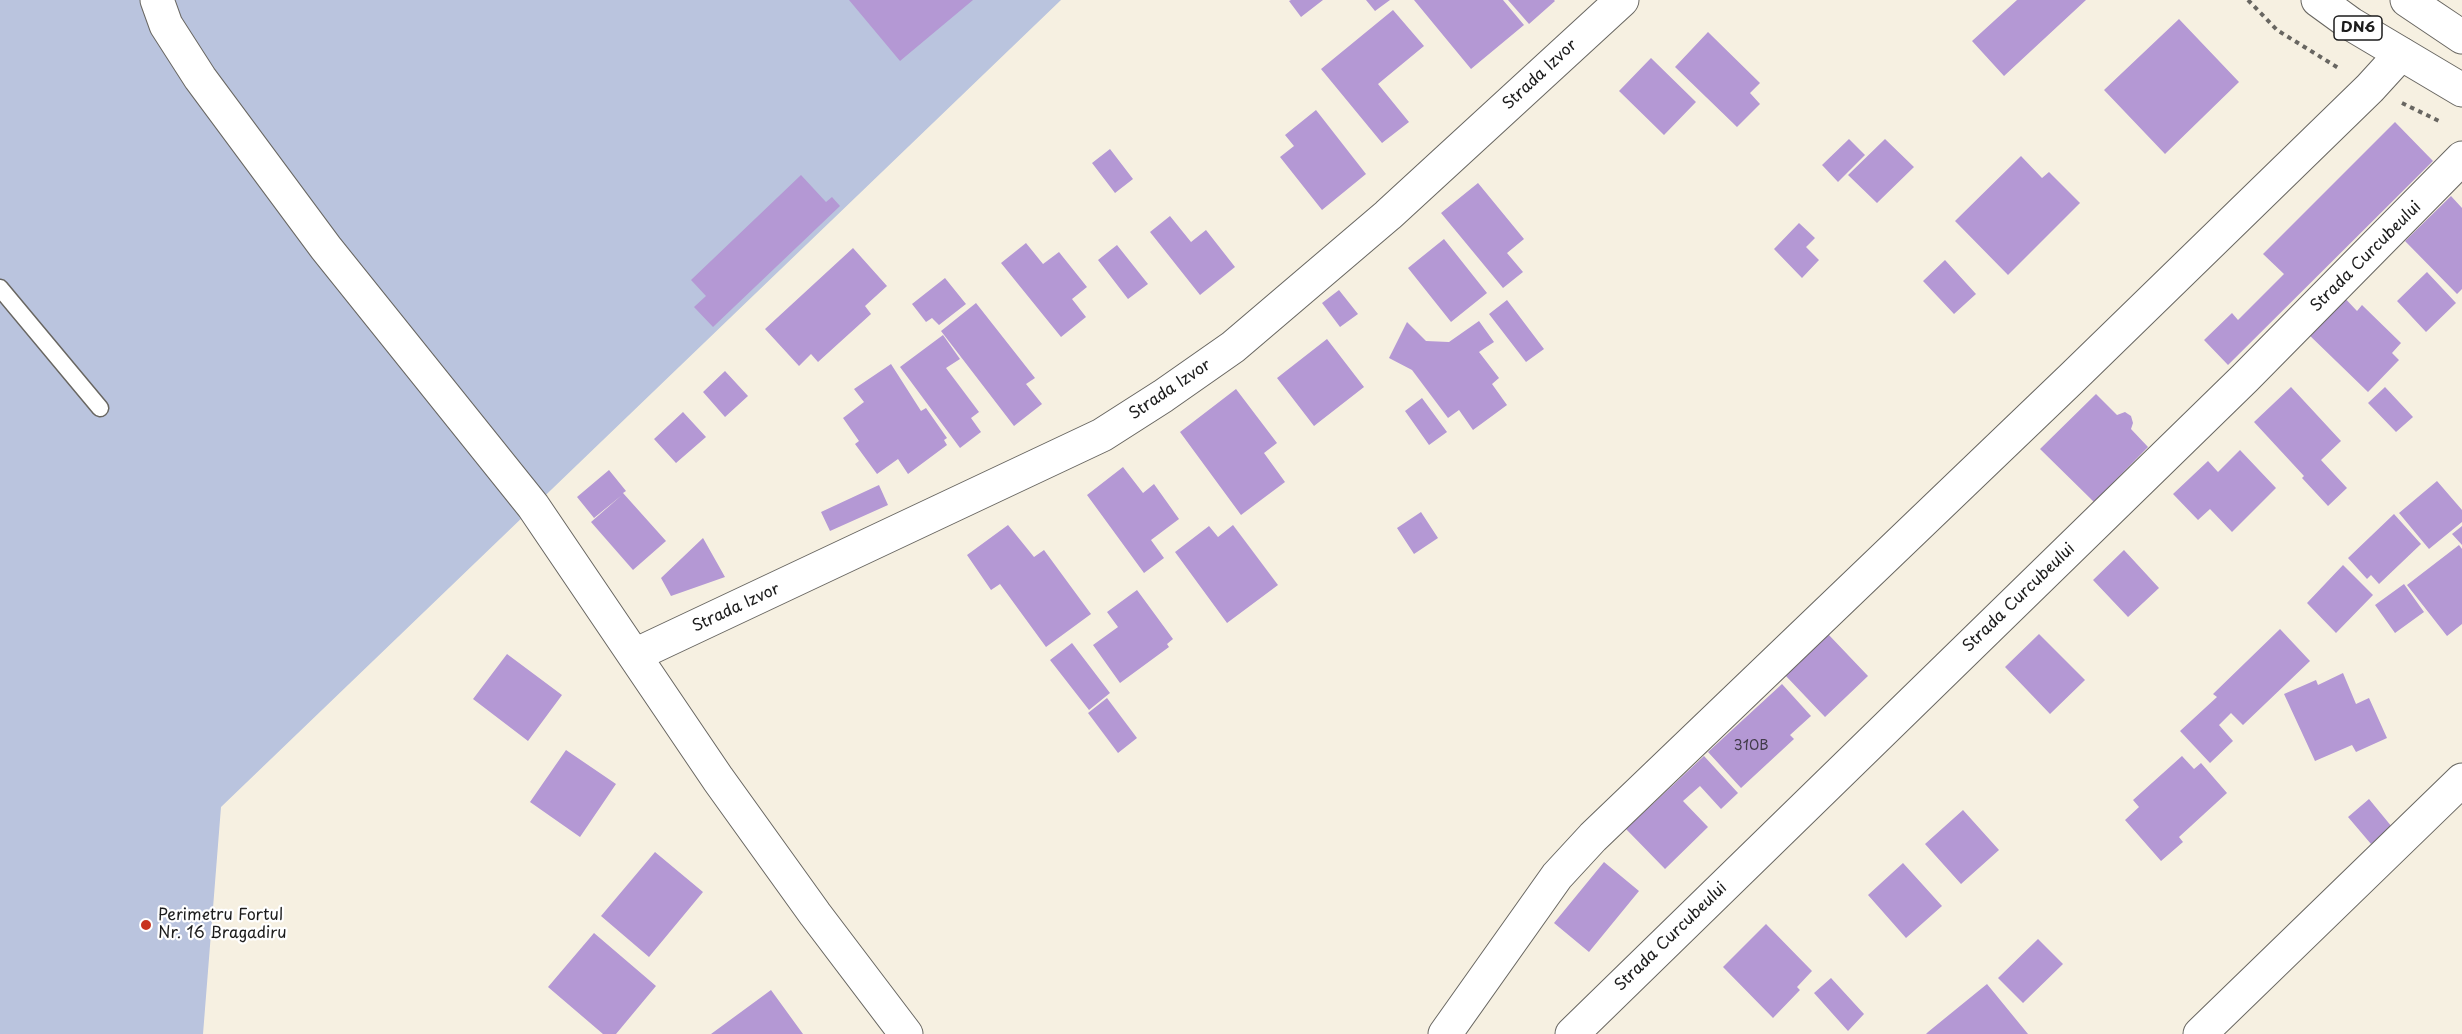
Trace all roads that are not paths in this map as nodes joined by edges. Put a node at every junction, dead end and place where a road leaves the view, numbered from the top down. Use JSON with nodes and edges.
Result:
{"nodes":[{"id":1,"x":157,"y":0,"type":"edge"},
{"id":2,"x":1622,"y":0,"type":"edge"},
{"id":3,"x":2318,"y":0,"type":"edge"},
{"id":4,"x":2407,"y":0,"type":"edge"},
{"id":5,"x":2462,"y":37,"type":"edge"},
{"id":6,"x":2401,"y":54,"type":"junction"},
{"id":7,"x":2462,"y":90,"type":"edge"},
{"id":8,"x":2462,"y":158,"type":"edge"},
{"id":9,"x":0,"y":288,"type":"edge"},
{"id":10,"x":100,"y":408,"type":"dead end"},
{"id":11,"x":635,"y":655,"type":"junction"},
{"id":12,"x":2462,"y":780,"type":"edge"},
{"id":13,"x":906,"y":1034,"type":"edge"},
{"id":14,"x":1445,"y":1034,"type":"edge"},
{"id":15,"x":1572,"y":1034,"type":"edge"},
{"id":16,"x":2200,"y":1034,"type":"edge"}],
"edges":[{"from":1,"to":11,"type":"main road"},
{"from":2,"to":11,"type":"main road","name":"Strada Izvor"},
{"from":3,"to":6,"type":"main road","number":"DN6"},
{"from":4,"to":5,"type":"main road"},
{"from":6,"to":7,"type":"main road","number":"DN6"},
{"from":6,"to":14,"type":"main road"},
{"from":8,"to":15,"type":"main road","name":"Strada Curcubeului"},
{"from":9,"to":10,"type":"lane"},
{"from":11,"to":13,"type":"main road"},
{"from":12,"to":16,"type":"main road"}]}
